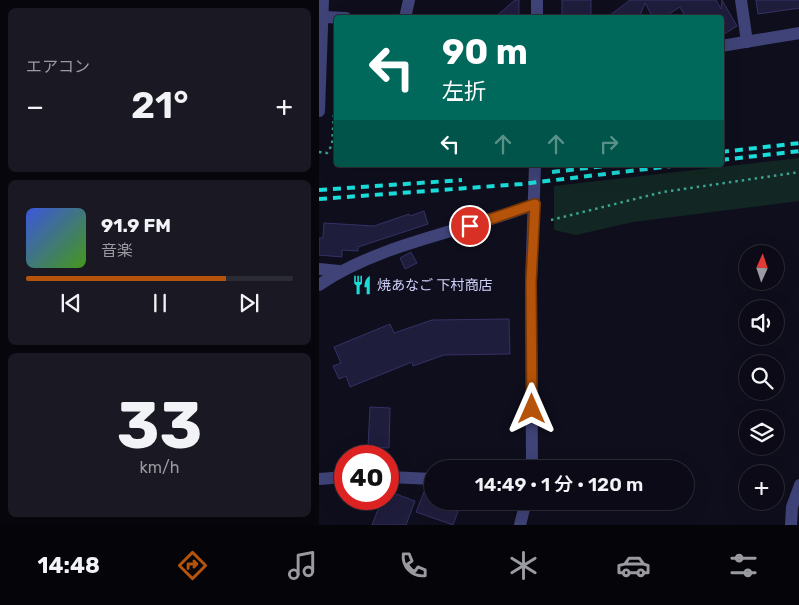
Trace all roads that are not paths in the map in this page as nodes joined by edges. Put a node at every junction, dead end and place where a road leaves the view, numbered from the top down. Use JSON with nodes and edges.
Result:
{"nodes":[{"id":1,"x":323,"y":0,"type":"edge"},
{"id":2,"x":409,"y":0,"type":"edge"},
{"id":3,"x":537,"y":0,"type":"edge"},
{"id":4,"x":741,"y":0,"type":"edge"},
{"id":5,"x":406,"y":15,"type":"edge"},
{"id":6,"x":537,"y":15,"type":"edge"},
{"id":7,"x":324,"y":17,"type":"junction"},
{"id":8,"x":334,"y":17,"type":"edge"},
{"id":9,"x":799,"y":33,"type":"edge"},
{"id":10,"x":747,"y":42,"type":"junction"},
{"id":11,"x":724,"y":46,"type":"edge"},
{"id":12,"x":320,"y":72,"type":"edge"},
{"id":13,"x":319,"y":112,"type":"edge"},
{"id":14,"x":535,"y":167,"type":"edge"},
{"id":15,"x":535,"y":204,"type":"junction"},
{"id":16,"x":319,"y":269,"type":"edge"},
{"id":17,"x":339,"y":271,"type":"junction"},
{"id":18,"x":319,"y":285,"type":"edge"},
{"id":19,"x":532,"y":460,"type":"edge"},
{"id":20,"x":399,"y":477,"type":"edge"},
{"id":21,"x":334,"y":478,"type":"edge"},
{"id":22,"x":319,"y":479,"type":"edge"},
{"id":23,"x":424,"y":479,"type":"edge"},
{"id":24,"x":799,"y":485,"type":"edge"},
{"id":25,"x":524,"y":510,"type":"edge"},
{"id":26,"x":520,"y":525,"type":"edge"},
{"id":27,"x":791,"y":525,"type":"edge"}],
"edges":[{"from":1,"to":7,"type":"street"},
{"from":2,"to":5,"type":"street"},
{"from":3,"to":6,"type":"street"},
{"from":4,"to":10,"type":"street"},
{"from":7,"to":8,"type":"street"},
{"from":7,"to":12,"type":"street"},
{"from":9,"to":10,"type":"street"},
{"from":10,"to":11,"type":"street"},
{"from":12,"to":13,"type":"street"},
{"from":14,"to":15,"type":"street"},
{"from":15,"to":17,"type":"street"},
{"from":15,"to":19,"type":"street"},
{"from":16,"to":17,"type":"street"},
{"from":17,"to":18,"type":"street"},
{"from":20,"to":23,"type":"street"},
{"from":21,"to":22,"type":"street"},
{"from":24,"to":27,"type":"street"},
{"from":25,"to":26,"type":"street"}]}
